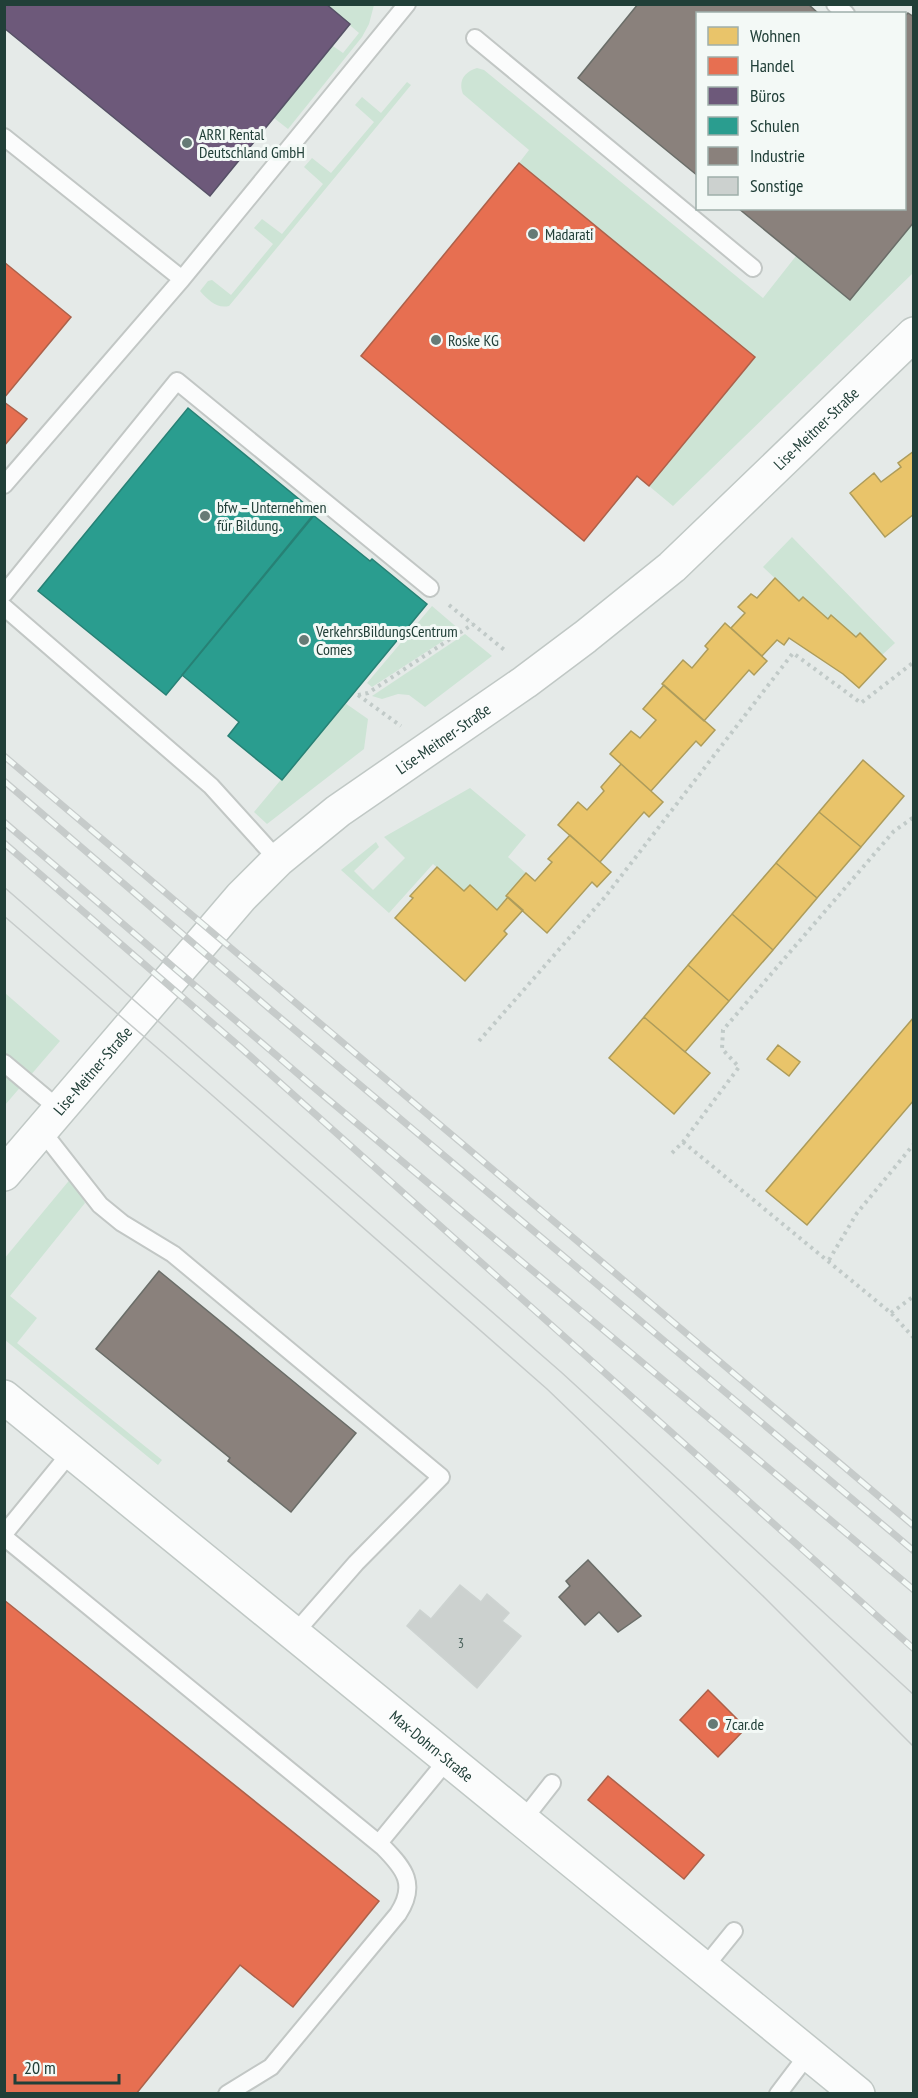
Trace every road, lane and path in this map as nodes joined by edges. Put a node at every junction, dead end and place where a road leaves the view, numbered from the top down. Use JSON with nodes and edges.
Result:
{"nodes":[{"id":1,"x":407,"y":4,"type":"edge"},
{"id":2,"x":475,"y":38,"type":"dead end"},
{"id":3,"x":4,"y":136,"type":"edge"},
{"id":4,"x":753,"y":268,"type":"dead end"},
{"id":5,"x":182,"y":279,"type":"junction"},
{"id":6,"x":914,"y":334,"type":"edge"},
{"id":7,"x":4,"y":485,"type":"edge"},
{"id":8,"x":430,"y":588,"type":"dead end"},
{"id":9,"x":4,"y":594,"type":"edge"},
{"id":10,"x":4,"y":608,"type":"edge"},
{"id":11,"x":454,"y":608,"type":"dead end"},
{"id":12,"x":473,"y":624,"type":"junction"},
{"id":13,"x":507,"y":652,"type":"dead end"},
{"id":14,"x":914,"y":662,"type":"edge"},
{"id":15,"x":403,"y":727,"type":"dead end"},
{"id":16,"x":914,"y":817,"type":"edge"},
{"id":17,"x":278,"y":860,"type":"junction"},
{"id":18,"x":479,"y":1041,"type":"dead end"},
{"id":19,"x":4,"y":1062,"type":"edge"},
{"id":20,"x":51,"y":1120,"type":"junction"},
{"id":21,"x":683,"y":1142,"type":"junction"},
{"id":22,"x":914,"y":1144,"type":"edge"},
{"id":23,"x":672,"y":1153,"type":"dead end"},
{"id":24,"x":4,"y":1174,"type":"edge"},
{"id":25,"x":829,"y":1260,"type":"junction"},
{"id":26,"x":914,"y":1296,"type":"edge"},
{"id":27,"x":891,"y":1313,"type":"junction"},
{"id":28,"x":914,"y":1338,"type":"edge"},
{"id":29,"x":4,"y":1397,"type":"edge"},
{"id":30,"x":71,"y":1452,"type":"junction"},
{"id":31,"x":4,"y":1536,"type":"edge"},
{"id":32,"x":294,"y":1634,"type":"junction"},
{"id":33,"x":448,"y":1759,"type":"junction"},
{"id":34,"x":552,"y":1783,"type":"dead end"},
{"id":35,"x":523,"y":1820,"type":"junction"},
{"id":36,"x":379,"y":1843,"type":"junction"},
{"id":37,"x":734,"y":1931,"type":"dead end"},
{"id":38,"x":704,"y":1968,"type":"junction"},
{"id":39,"x":809,"y":2053,"type":"junction"},
{"id":40,"x":227,"y":2094,"type":"edge"},
{"id":41,"x":778,"y":2094,"type":"edge"},
{"id":42,"x":858,"y":2094,"type":"edge"}],
"edges":[{"from":1,"to":5,"type":"lane"},
{"from":2,"to":4,"type":"lane"},
{"from":3,"to":5,"type":"lane"},
{"from":5,"to":7,"type":"lane"},
{"from":6,"to":17,"type":"main road","name":"Lise-Meitner-Straße"},
{"from":8,"to":9,"type":"lane"},
{"from":10,"to":17,"type":"lane"},
{"from":11,"to":12,"type":"path"},
{"from":12,"to":13,"type":"path"},
{"from":12,"to":15,"type":"path"},
{"from":14,"to":18,"type":"path"},
{"from":16,"to":21,"type":"path"},
{"from":17,"to":20,"type":"main road","name":"Lise-Meitner-Straße"},
{"from":19,"to":20,"type":"lane"},
{"from":20,"to":24,"type":"main road","name":"Lise-Meitner-Straße"},
{"from":20,"to":32,"type":"lane"},
{"from":21,"to":23,"type":"path"},
{"from":21,"to":25,"type":"path"},
{"from":22,"to":25,"type":"path"},
{"from":25,"to":27,"type":"path"},
{"from":26,"to":27,"type":"path"},
{"from":27,"to":28,"type":"path"},
{"from":29,"to":30,"type":"main road","name":"Max-Dohrn-Straße"},
{"from":30,"to":31,"type":"lane"},
{"from":30,"to":32,"type":"main road","name":"Max-Dohrn-Straße"},
{"from":31,"to":36,"type":"lane"},
{"from":32,"to":33,"type":"main road","name":"Max-Dohrn-Straße"},
{"from":33,"to":35,"type":"main road","name":"Max-Dohrn-Straße"},
{"from":33,"to":36,"type":"lane"},
{"from":34,"to":35,"type":"lane"},
{"from":35,"to":38,"type":"main road","name":"Max-Dohrn-Straße"},
{"from":36,"to":40,"type":"lane"},
{"from":37,"to":38,"type":"lane"},
{"from":38,"to":39,"type":"main road","name":"Max-Dohrn-Straße"},
{"from":39,"to":41,"type":"lane"},
{"from":39,"to":42,"type":"main road","name":"Max-Dohrn-Straße"}]}
